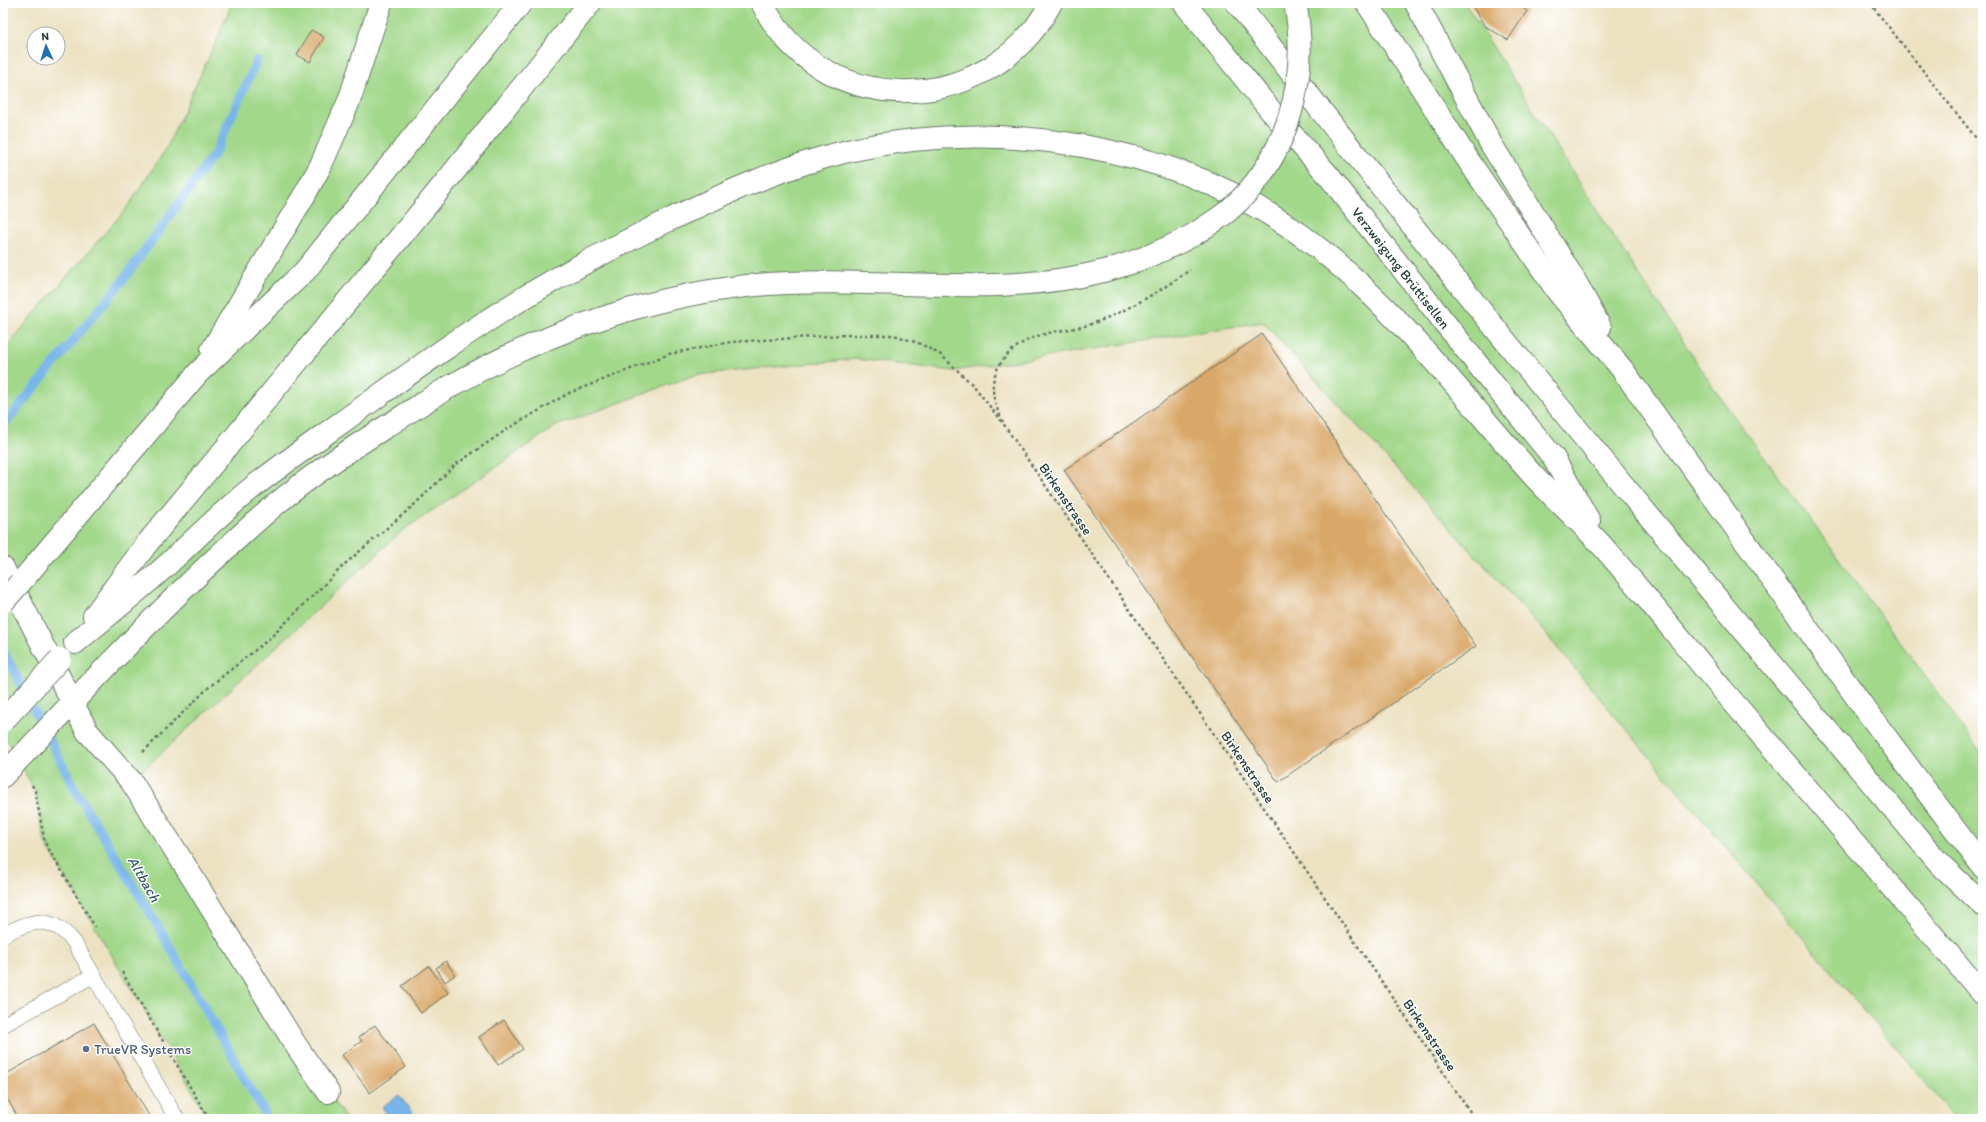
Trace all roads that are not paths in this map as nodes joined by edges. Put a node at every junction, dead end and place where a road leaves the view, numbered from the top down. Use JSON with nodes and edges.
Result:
{"nodes":[{"id":1,"x":381,"y":3,"type":"edge"},
{"id":2,"x":521,"y":3,"type":"edge"},
{"id":3,"x":590,"y":3,"type":"edge"},
{"id":4,"x":762,"y":3,"type":"edge"},
{"id":5,"x":1051,"y":3,"type":"edge"},
{"id":6,"x":1184,"y":3,"type":"edge"},
{"id":7,"x":1237,"y":3,"type":"edge"},
{"id":8,"x":1295,"y":3,"type":"edge"},
{"id":9,"x":1367,"y":3,"type":"edge"},
{"id":10,"x":1416,"y":3,"type":"edge"},
{"id":11,"x":1622,"y":369,"type":"junction"},
{"id":12,"x":198,"y":373,"type":"junction"},
{"id":13,"x":1602,"y":545,"type":"junction"},
{"id":14,"x":3,"y":568,"type":"edge"},
{"id":15,"x":3,"y":602,"type":"edge"},
{"id":16,"x":74,"y":643,"type":"junction"},
{"id":17,"x":3,"y":721,"type":"edge"},
{"id":18,"x":3,"y":776,"type":"edge"},
{"id":19,"x":1983,"y":867,"type":"edge"},
{"id":20,"x":1983,"y":905,"type":"edge"},
{"id":21,"x":3,"y":935,"type":"edge"},
{"id":22,"x":94,"y":975,"type":"junction"},
{"id":23,"x":1983,"y":994,"type":"edge"},
{"id":24,"x":3,"y":1025,"type":"edge"},
{"id":25,"x":328,"y":1092,"type":"dead end"},
{"id":26,"x":177,"y":1119,"type":"edge"}],
"edges":[{"from":1,"to":12,"type":"main road"},
{"from":2,"to":12,"type":"main road"},
{"from":3,"to":16,"type":"main road"},
{"from":4,"to":5,"type":"main road"},
{"from":6,"to":13,"type":"main road","name":"Verzweigung Brüttisellen"},
{"from":7,"to":20,"type":"main road"},
{"from":8,"to":18,"type":"main road","bridge":true},
{"from":9,"to":11,"type":"main road"},
{"from":10,"to":11,"type":"main road"},
{"from":11,"to":19,"type":"main road"},
{"from":12,"to":15,"type":"main road","bridge":true},
{"from":13,"to":16,"type":"main road"},
{"from":13,"to":23,"type":"main road"},
{"from":14,"to":25,"type":"main road"},
{"from":16,"to":17,"type":"main road","bridge":true},
{"from":21,"to":22,"type":"lane"},
{"from":22,"to":24,"type":"lane"},
{"from":22,"to":26,"type":"lane"}]}
